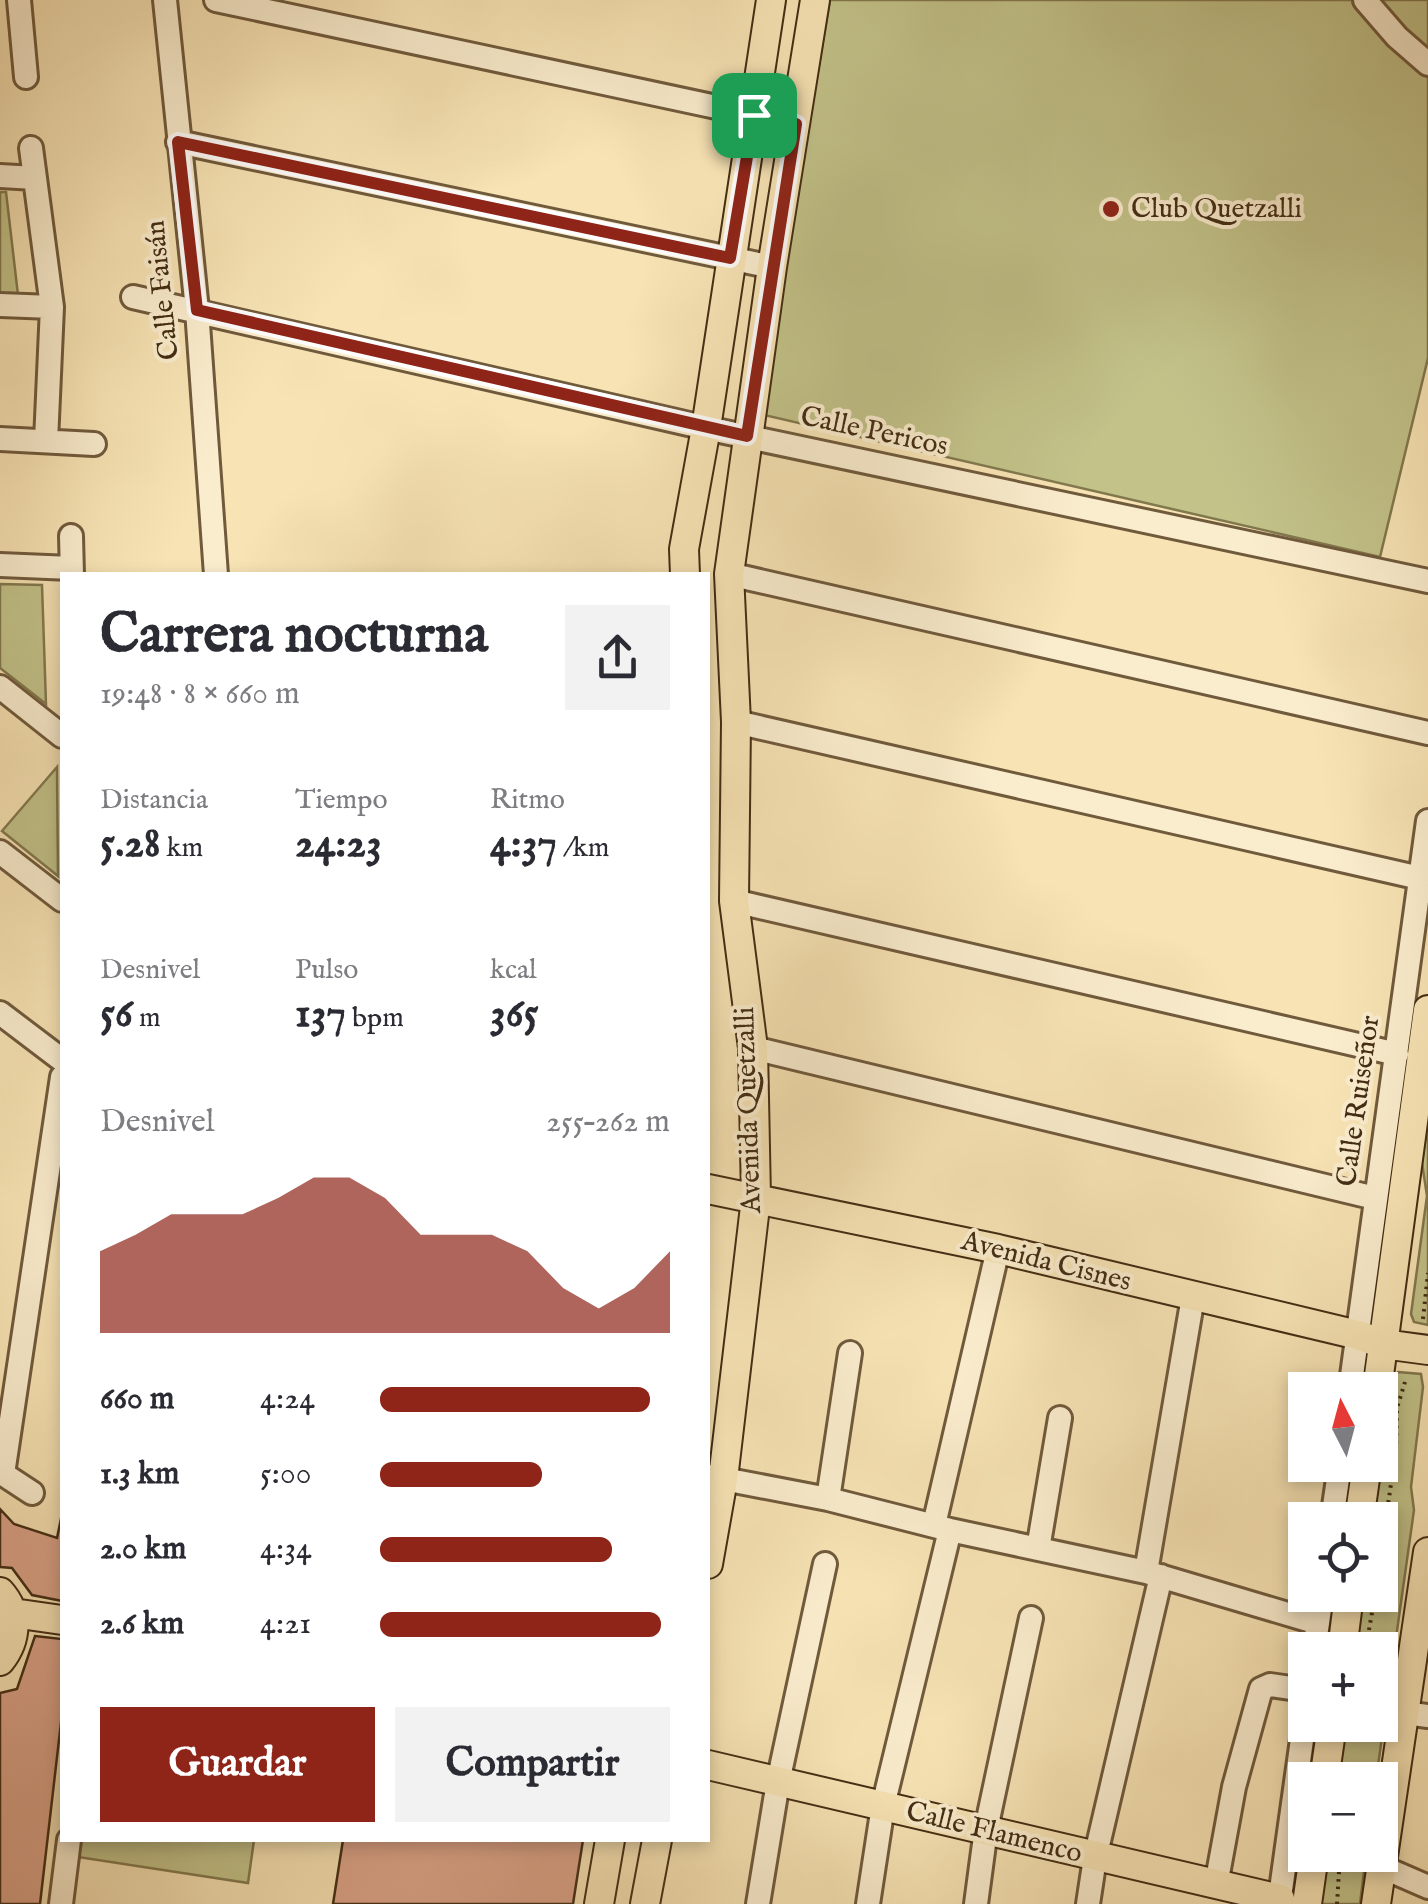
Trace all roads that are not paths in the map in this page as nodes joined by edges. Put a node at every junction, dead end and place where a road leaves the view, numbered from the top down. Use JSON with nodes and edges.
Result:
{"nodes":[{"id":1,"x":19,"y":0,"type":"edge"},
{"id":2,"x":165,"y":0,"type":"edge"},
{"id":3,"x":216,"y":0,"type":"edge"},
{"id":4,"x":771,"y":0,"type":"edge"},
{"id":5,"x":815,"y":0,"type":"edge"},
{"id":6,"x":1365,"y":0,"type":"edge"},
{"id":7,"x":11,"y":42,"type":"edge"},
{"id":8,"x":1428,"y":64,"type":"edge"},
{"id":9,"x":26,"y":77,"type":"dead end"},
{"id":10,"x":754,"y":115,"type":"junction"},
{"id":11,"x":796,"y":124,"type":"junction"},
{"id":12,"x":178,"y":142,"type":"junction"},
{"id":13,"x":31,"y":148,"type":"dead end"},
{"id":14,"x":0,"y":176,"type":"edge"},
{"id":15,"x":35,"y":178,"type":"junction"},
{"id":16,"x":730,"y":258,"type":"junction"},
{"id":17,"x":772,"y":267,"type":"junction"},
{"id":18,"x":133,"y":297,"type":"dead end"},
{"id":19,"x":0,"y":305,"type":"edge"},
{"id":20,"x":52,"y":308,"type":"junction"},
{"id":21,"x":197,"y":310,"type":"junction"},
{"id":22,"x":706,"y":428,"type":"junction"},
{"id":23,"x":747,"y":436,"type":"junction"},
{"id":24,"x":0,"y":440,"type":"edge"},
{"id":25,"x":46,"y":441,"type":"junction"},
{"id":26,"x":94,"y":444,"type":"dead end"},
{"id":27,"x":71,"y":536,"type":"dead end"},
{"id":28,"x":0,"y":565,"type":"edge"},
{"id":29,"x":72,"y":571,"type":"edge"},
{"id":30,"x":216,"y":572,"type":"edge"},
{"id":31,"x":686,"y":572,"type":"edge"},
{"id":32,"x":729,"y":574,"type":"junction"},
{"id":33,"x":1428,"y":581,"type":"edge"},
{"id":34,"x":0,"y":687,"type":"edge"},
{"id":35,"x":736,"y":722,"type":"junction"},
{"id":36,"x":1428,"y":733,"type":"edge"},
{"id":37,"x":60,"y":734,"type":"edge"},
{"id":38,"x":1428,"y":821,"type":"edge"},
{"id":39,"x":0,"y":852,"type":"edge"},
{"id":40,"x":1420,"y":878,"type":"junction"},
{"id":41,"x":60,"y":898,"type":"edge"},
{"id":42,"x":734,"y":901,"type":"junction"},
{"id":43,"x":1428,"y":1010,"type":"edge"},
{"id":44,"x":0,"y":1013,"type":"edge"},
{"id":45,"x":753,"y":1048,"type":"junction"},
{"id":46,"x":1397,"y":1054,"type":"junction"},
{"id":47,"x":60,"y":1058,"type":"edge"},
{"id":48,"x":60,"y":1090,"type":"edge"},
{"id":49,"x":710,"y":1191,"type":"edge"},
{"id":50,"x":756,"y":1198,"type":"junction"},
{"id":51,"x":1375,"y":1198,"type":"junction"},
{"id":52,"x":998,"y":1249,"type":"junction"},
{"id":53,"x":1193,"y":1298,"type":"junction"},
{"id":54,"x":1370,"y":1339,"type":"junction"},
{"id":55,"x":1428,"y":1350,"type":"edge"},
{"id":56,"x":850,"y":1352,"type":"dead end"},
{"id":57,"x":1357,"y":1372,"type":"edge"},
{"id":58,"x":1374,"y":1372,"type":"edge"},
{"id":59,"x":1060,"y":1418,"type":"dead end"},
{"id":60,"x":1,"y":1473,"type":"edge"},
{"id":61,"x":715,"y":1478,"type":"edge"},
{"id":62,"x":32,"y":1492,"type":"dead end"},
{"id":63,"x":828,"y":1499,"type":"junction"},
{"id":64,"x":942,"y":1528,"type":"junction"},
{"id":65,"x":710,"y":1539,"type":"edge"},
{"id":66,"x":1038,"y":1548,"type":"junction"},
{"id":67,"x":1428,"y":1552,"type":"edge"},
{"id":68,"x":825,"y":1564,"type":"dead end"},
{"id":69,"x":1154,"y":1574,"type":"junction"},
{"id":70,"x":6,"y":1602,"type":"edge"},
{"id":71,"x":1320,"y":1612,"type":"edge"},
{"id":72,"x":1031,"y":1618,"type":"dead end"},
{"id":73,"x":60,"y":1619,"type":"edge"},
{"id":74,"x":1318,"y":1624,"type":"junction"},
{"id":75,"x":1317,"y":1632,"type":"edge"},
{"id":76,"x":0,"y":1661,"type":"edge"},
{"id":77,"x":1288,"y":1688,"type":"edge"},
{"id":78,"x":1416,"y":1714,"type":"edge"},
{"id":79,"x":1303,"y":1742,"type":"edge"},
{"id":80,"x":710,"y":1765,"type":"edge"},
{"id":81,"x":778,"y":1782,"type":"junction"},
{"id":82,"x":1398,"y":1795,"type":"edge"},
{"id":83,"x":883,"y":1806,"type":"junction"},
{"id":84,"x":986,"y":1830,"type":"junction"},
{"id":85,"x":69,"y":1842,"type":"edge"},
{"id":86,"x":610,"y":1842,"type":"edge"},
{"id":87,"x":657,"y":1842,"type":"edge"},
{"id":88,"x":1095,"y":1858,"type":"junction"},
{"id":89,"x":1305,"y":1872,"type":"edge"},
{"id":90,"x":1381,"y":1872,"type":"edge"},
{"id":91,"x":1394,"y":1872,"type":"edge"},
{"id":92,"x":1216,"y":1885,"type":"junction"},
{"id":93,"x":1428,"y":1887,"type":"edge"},
{"id":94,"x":1289,"y":1902,"type":"edge"},
{"id":95,"x":61,"y":1904,"type":"edge"},
{"id":96,"x":599,"y":1904,"type":"edge"},
{"id":97,"x":645,"y":1904,"type":"edge"},
{"id":98,"x":758,"y":1904,"type":"edge"},
{"id":99,"x":868,"y":1904,"type":"edge"},
{"id":100,"x":976,"y":1904,"type":"edge"},
{"id":101,"x":1088,"y":1904,"type":"edge"},
{"id":102,"x":1376,"y":1904,"type":"edge"}],
"edges":[{"from":1,"to":7,"type":"street"},
{"from":2,"to":12,"type":"street","name":"Calle Faisán"},
{"from":3,"to":10,"type":"street"},
{"from":4,"to":10,"type":"main road"},
{"from":5,"to":11,"type":"main road","name":"Avenida Quetzalli"},
{"from":6,"to":8,"type":"street"},
{"from":7,"to":9,"type":"street"},
{"from":10,"to":11,"type":"street"},
{"from":10,"to":16,"type":"main road"},
{"from":11,"to":17,"type":"main road","name":"Avenida Quetzalli"},
{"from":12,"to":16,"type":"street"},
{"from":12,"to":21,"type":"street","name":"Calle Faisán"},
{"from":13,"to":15,"type":"street"},
{"from":14,"to":15,"type":"street"},
{"from":15,"to":20,"type":"street"},
{"from":16,"to":17,"type":"street"},
{"from":16,"to":22,"type":"main road"},
{"from":17,"to":23,"type":"main road","name":"Avenida Quetzalli"},
{"from":18,"to":21,"type":"street","name":"Calle Pericos"},
{"from":19,"to":20,"type":"street"},
{"from":20,"to":25,"type":"street"},
{"from":21,"to":22,"type":"street","name":"Calle Pericos"},
{"from":21,"to":30,"type":"street","name":"Calle Faisán"},
{"from":22,"to":23,"type":"street","name":"Calle Pericos"},
{"from":22,"to":31,"type":"main road"},
{"from":23,"to":32,"type":"main road","name":"Avenida Quetzalli"},
{"from":23,"to":33,"type":"street","name":"Calle Pericos"},
{"from":24,"to":25,"type":"street"},
{"from":25,"to":26,"type":"street"},
{"from":27,"to":29,"type":"street"},
{"from":28,"to":29,"type":"street"},
{"from":32,"to":35,"type":"main road","name":"Avenida Quetzalli"},
{"from":32,"to":36,"type":"street"},
{"from":34,"to":37,"type":"street"},
{"from":35,"to":40,"type":"street"},
{"from":35,"to":42,"type":"main road","name":"Avenida Quetzalli"},
{"from":38,"to":40,"type":"street","name":"Calle Ruiseñor"},
{"from":39,"to":41,"type":"street"},
{"from":40,"to":46,"type":"street","name":"Calle Ruiseñor"},
{"from":42,"to":45,"type":"main road","name":"Avenida Quetzalli"},
{"from":42,"to":46,"type":"street"},
{"from":43,"to":54,"type":"main road"},
{"from":44,"to":47,"type":"street"},
{"from":45,"to":50,"type":"main road","name":"Avenida Quetzalli"},
{"from":45,"to":51,"type":"street"},
{"from":46,"to":51,"type":"street","name":"Calle Ruiseñor"},
{"from":48,"to":60,"type":"street"},
{"from":49,"to":50,"type":"main road","name":"Avenida Cisnes"},
{"from":50,"to":52,"type":"main road","name":"Avenida Cisnes"},
{"from":50,"to":61,"type":"main road","name":"Avenida Quetzalli"},
{"from":51,"to":54,"type":"street","name":"Calle Ruiseñor"},
{"from":52,"to":53,"type":"main road","name":"Avenida Cisnes"},
{"from":52,"to":64,"type":"street"},
{"from":53,"to":54,"type":"main road","name":"Avenida Cisnes"},
{"from":53,"to":69,"type":"street"},
{"from":54,"to":55,"type":"main road","name":"Avenida Cisnes"},
{"from":54,"to":57,"type":"street","name":"Calle Ruiseñor"},
{"from":54,"to":58,"type":"main road"},
{"from":56,"to":63,"type":"street"},
{"from":59,"to":66,"type":"street"},
{"from":60,"to":62,"type":"street"},
{"from":61,"to":63,"type":"street"},
{"from":61,"to":65,"type":"main road","name":"Avenida Quetzalli"},
{"from":63,"to":64,"type":"street"},
{"from":64,"to":66,"type":"street"},
{"from":64,"to":83,"type":"street"},
{"from":66,"to":69,"type":"street"},
{"from":67,"to":78,"type":"main road"},
{"from":68,"to":81,"type":"street"},
{"from":69,"to":74,"type":"street"},
{"from":69,"to":88,"type":"street"},
{"from":70,"to":73,"type":"main road"},
{"from":70,"to":76,"type":"main road"},
{"from":71,"to":74,"type":"street"},
{"from":72,"to":84,"type":"street"},
{"from":74,"to":75,"type":"street"},
{"from":77,"to":92,"type":"street"},
{"from":78,"to":82,"type":"main road"},
{"from":79,"to":94,"type":"street"},
{"from":80,"to":81,"type":"main road","name":"Calle Flamenco"},
{"from":81,"to":83,"type":"main road","name":"Calle Flamenco"},
{"from":81,"to":98,"type":"street"},
{"from":83,"to":84,"type":"main road","name":"Calle Flamenco"},
{"from":83,"to":99,"type":"street"},
{"from":84,"to":88,"type":"main road","name":"Calle Flamenco"},
{"from":84,"to":100,"type":"street"},
{"from":85,"to":95,"type":"street"},
{"from":86,"to":96,"type":"main road"},
{"from":87,"to":97,"type":"main road"},
{"from":88,"to":92,"type":"main road","name":"Calle Flamenco"},
{"from":88,"to":101,"type":"street"},
{"from":89,"to":94,"type":"main road"},
{"from":90,"to":102,"type":"main road"},
{"from":91,"to":93,"type":"street"},
{"from":92,"to":94,"type":"main road","name":"Calle Flamenco"}]}
